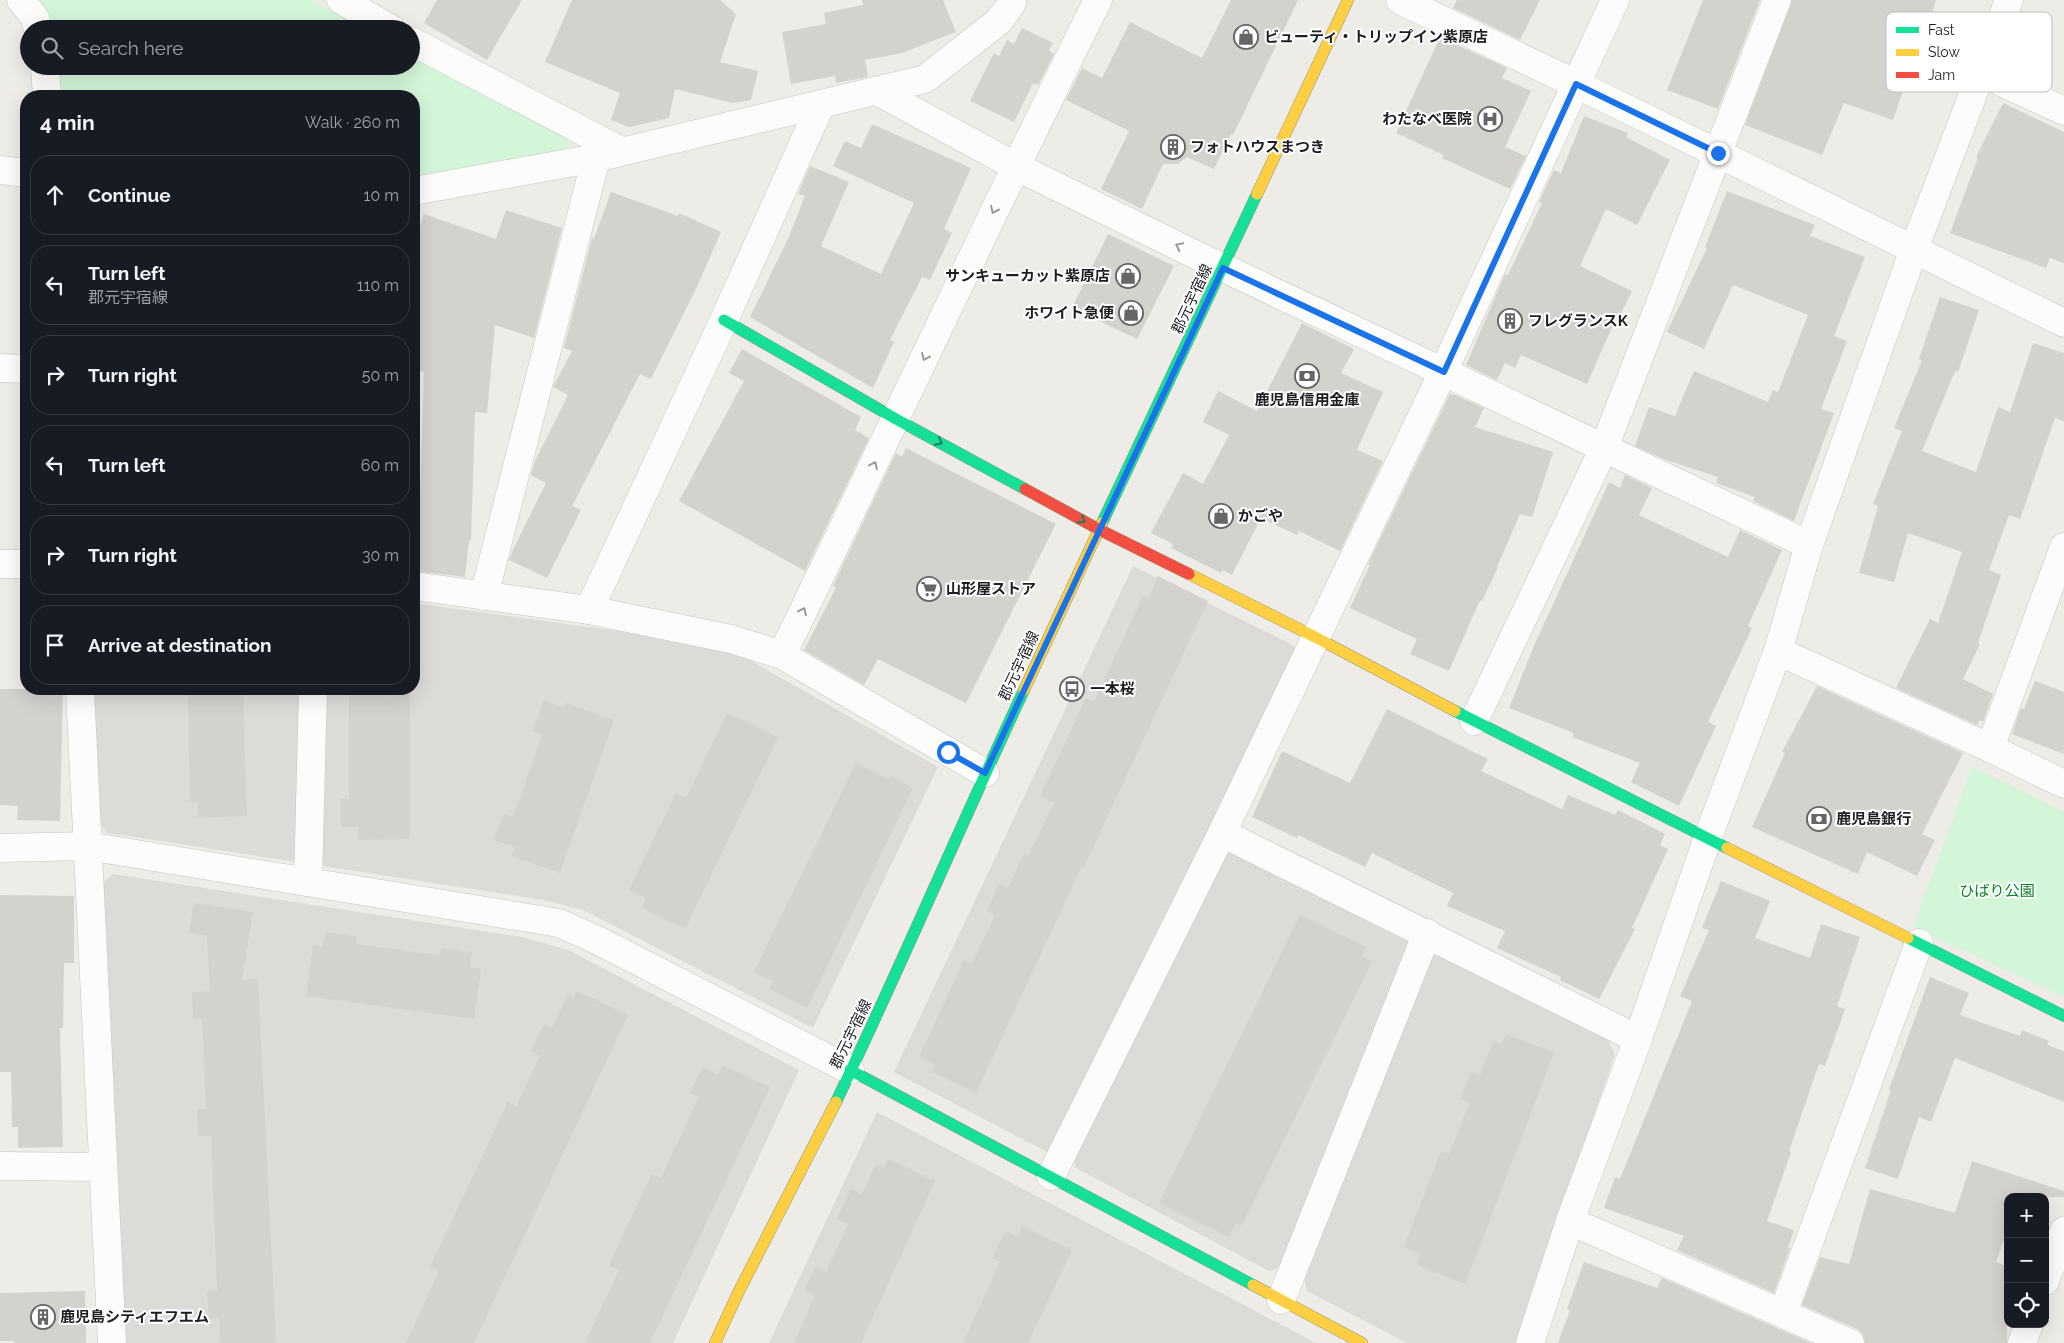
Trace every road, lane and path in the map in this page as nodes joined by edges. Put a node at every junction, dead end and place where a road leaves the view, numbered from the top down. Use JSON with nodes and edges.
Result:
{"nodes":[{"id":1,"x":20,"y":0,"type":"edge"},
{"id":2,"x":341,"y":0,"type":"edge"},
{"id":3,"x":1012,"y":0,"type":"edge"},
{"id":4,"x":1098,"y":0,"type":"edge"},
{"id":5,"x":1348,"y":0,"type":"edge"},
{"id":6,"x":1400,"y":0,"type":"edge"},
{"id":7,"x":1615,"y":0,"type":"edge"},
{"id":8,"x":1777,"y":0,"type":"edge"},
{"id":9,"x":2009,"y":0,"type":"edge"},
{"id":10,"x":2005,"y":12,"type":"edge"},
{"id":11,"x":36,"y":20,"type":"edge"},
{"id":12,"x":375,"y":20,"type":"edge"},
{"id":13,"x":420,"y":46,"type":"edge"},
{"id":14,"x":46,"y":75,"type":"edge"},
{"id":15,"x":1576,"y":84,"type":"junction"},
{"id":16,"x":47,"y":90,"type":"edge"},
{"id":17,"x":877,"y":90,"type":"junction"},
{"id":18,"x":1975,"y":92,"type":"edge"},
{"id":19,"x":2022,"y":92,"type":"edge"},
{"id":20,"x":821,"y":104,"type":"junction"},
{"id":21,"x":2064,"y":112,"type":"edge"},
{"id":22,"x":622,"y":151,"type":"junction"},
{"id":23,"x":1718,"y":153,"type":"junction"},
{"id":24,"x":596,"y":158,"type":"junction"},
{"id":25,"x":1015,"y":166,"type":"junction"},
{"id":26,"x":0,"y":170,"type":"edge"},
{"id":27,"x":20,"y":172,"type":"edge"},
{"id":28,"x":420,"y":190,"type":"edge"},
{"id":29,"x":1914,"y":249,"type":"junction"},
{"id":30,"x":1223,"y":268,"type":"junction"},
{"id":31,"x":724,"y":320,"type":"junction"},
{"id":32,"x":2064,"y":324,"type":"edge"},
{"id":33,"x":0,"y":368,"type":"edge"},
{"id":34,"x":20,"y":369,"type":"edge"},
{"id":35,"x":1444,"y":372,"type":"junction"},
{"id":36,"x":896,"y":419,"type":"junction"},
{"id":37,"x":1604,"y":448,"type":"junction"},
{"id":38,"x":1100,"y":530,"type":"junction"},
{"id":39,"x":1809,"y":545,"type":"junction"},
{"id":40,"x":2064,"y":547,"type":"edge"},
{"id":41,"x":0,"y":564,"type":"edge"},
{"id":42,"x":20,"y":564,"type":"edge"},
{"id":43,"x":420,"y":587,"type":"edge"},
{"id":44,"x":484,"y":596,"type":"junction"},
{"id":45,"x":589,"y":610,"type":"junction"},
{"id":46,"x":1315,"y":637,"type":"junction"},
{"id":47,"x":1778,"y":651,"type":"junction"},
{"id":48,"x":782,"y":655,"type":"junction"},
{"id":49,"x":80,"y":695,"type":"edge"},
{"id":50,"x":313,"y":695,"type":"edge"},
{"id":51,"x":1474,"y":721,"type":"junction"},
{"id":52,"x":1990,"y":748,"type":"junction"},
{"id":53,"x":985,"y":773,"type":"junction"},
{"id":54,"x":2064,"y":784,"type":"edge"},
{"id":55,"x":1222,"y":833,"type":"junction"},
{"id":56,"x":1708,"y":837,"type":"junction"},
{"id":57,"x":88,"y":846,"type":"junction"},
{"id":58,"x":0,"y":848,"type":"edge"},
{"id":59,"x":308,"y":882,"type":"junction"},
{"id":60,"x":1427,"y":933,"type":"junction"},
{"id":61,"x":1919,"y":944,"type":"junction"},
{"id":62,"x":2064,"y":1016,"type":"edge"},
{"id":63,"x":1638,"y":1039,"type":"junction"},
{"id":64,"x":850,"y":1070,"type":"junction"},
{"id":65,"x":0,"y":1166,"type":"edge"},
{"id":66,"x":102,"y":1167,"type":"junction"},
{"id":67,"x":1050,"y":1176,"type":"junction"},
{"id":68,"x":1570,"y":1221,"type":"junction"},
{"id":69,"x":2064,"y":1231,"type":"edge"},
{"id":70,"x":2049,"y":1270,"type":"edge"},
{"id":71,"x":1280,"y":1300,"type":"junction"},
{"id":72,"x":1783,"y":1312,"type":"junction"},
{"id":73,"x":2028,"y":1328,"type":"edge"},
{"id":74,"x":112,"y":1343,"type":"edge"},
{"id":75,"x":715,"y":1343,"type":"edge"},
{"id":76,"x":1362,"y":1343,"type":"edge"},
{"id":77,"x":1530,"y":1343,"type":"edge"},
{"id":78,"x":1850,"y":1343,"type":"edge"},
{"id":79,"x":2022,"y":1343,"type":"edge"}],
"edges":[{"from":1,"to":11,"type":"street"},
{"from":2,"to":12,"type":"street"},
{"from":3,"to":17,"type":"street"},
{"from":4,"to":25,"type":"street"},
{"from":5,"to":30,"type":"street","name":"郡元宇宿線"},
{"from":6,"to":15,"type":"street"},
{"from":7,"to":15,"type":"street"},
{"from":8,"to":23,"type":"street"},
{"from":9,"to":10,"type":"street"},
{"from":13,"to":22,"type":"street"},
{"from":14,"to":16,"type":"street"},
{"from":15,"to":23,"type":"street"},
{"from":15,"to":35,"type":"street"},
{"from":17,"to":20,"type":"street"},
{"from":17,"to":25,"type":"street"},
{"from":18,"to":29,"type":"street"},
{"from":19,"to":21,"type":"street"},
{"from":20,"to":22,"type":"street"},
{"from":20,"to":31,"type":"street"},
{"from":22,"to":24,"type":"street"},
{"from":23,"to":29,"type":"street"},
{"from":23,"to":37,"type":"street"},
{"from":24,"to":28,"type":"street"},
{"from":24,"to":44,"type":"street"},
{"from":30,"to":25,"type":"street","one_way":true},
{"from":25,"to":36,"type":"street","one_way":true},
{"from":26,"to":27,"type":"street"},
{"from":29,"to":32,"type":"street"},
{"from":29,"to":39,"type":"street"},
{"from":30,"to":35,"type":"street"},
{"from":30,"to":38,"type":"street","name":"郡元宇宿線"},
{"from":31,"to":36,"type":"street"},
{"from":31,"to":45,"type":"street"},
{"from":33,"to":34,"type":"street"},
{"from":35,"to":37,"type":"street"},
{"from":35,"to":46,"type":"street"},
{"from":36,"to":38,"type":"street","one_way":true},
{"from":48,"to":36,"type":"street","one_way":true},
{"from":37,"to":39,"type":"street"},
{"from":37,"to":51,"type":"street"},
{"from":38,"to":46,"type":"street"},
{"from":38,"to":53,"type":"street","name":"郡元宇宿線"},
{"from":39,"to":47,"type":"street"},
{"from":40,"to":52,"type":"street"},
{"from":41,"to":42,"type":"street"},
{"from":43,"to":44,"type":"street"},
{"from":44,"to":45,"type":"street"},
{"from":45,"to":48,"type":"street"},
{"from":46,"to":51,"type":"street"},
{"from":46,"to":55,"type":"street"},
{"from":47,"to":52,"type":"street"},
{"from":47,"to":56,"type":"street"},
{"from":48,"to":53,"type":"street"},
{"from":49,"to":57,"type":"street"},
{"from":50,"to":59,"type":"street"},
{"from":51,"to":56,"type":"street"},
{"from":52,"to":54,"type":"street"},
{"from":53,"to":64,"type":"street","name":"郡元宇宿線"},
{"from":55,"to":60,"type":"street"},
{"from":55,"to":67,"type":"street"},
{"from":56,"to":61,"type":"street"},
{"from":56,"to":63,"type":"street"},
{"from":57,"to":58,"type":"street"},
{"from":57,"to":59,"type":"street"},
{"from":57,"to":66,"type":"street"},
{"from":59,"to":64,"type":"street"},
{"from":60,"to":63,"type":"street"},
{"from":60,"to":71,"type":"street"},
{"from":61,"to":62,"type":"street"},
{"from":61,"to":72,"type":"street"},
{"from":63,"to":68,"type":"street"},
{"from":64,"to":67,"type":"street"},
{"from":64,"to":75,"type":"street","name":"郡元宇宿線"},
{"from":65,"to":66,"type":"street"},
{"from":66,"to":74,"type":"street"},
{"from":67,"to":71,"type":"street"},
{"from":68,"to":72,"type":"street"},
{"from":68,"to":77,"type":"street"},
{"from":69,"to":70,"type":"street"},
{"from":71,"to":76,"type":"street"},
{"from":72,"to":78,"type":"street"},
{"from":73,"to":79,"type":"street"}]}
